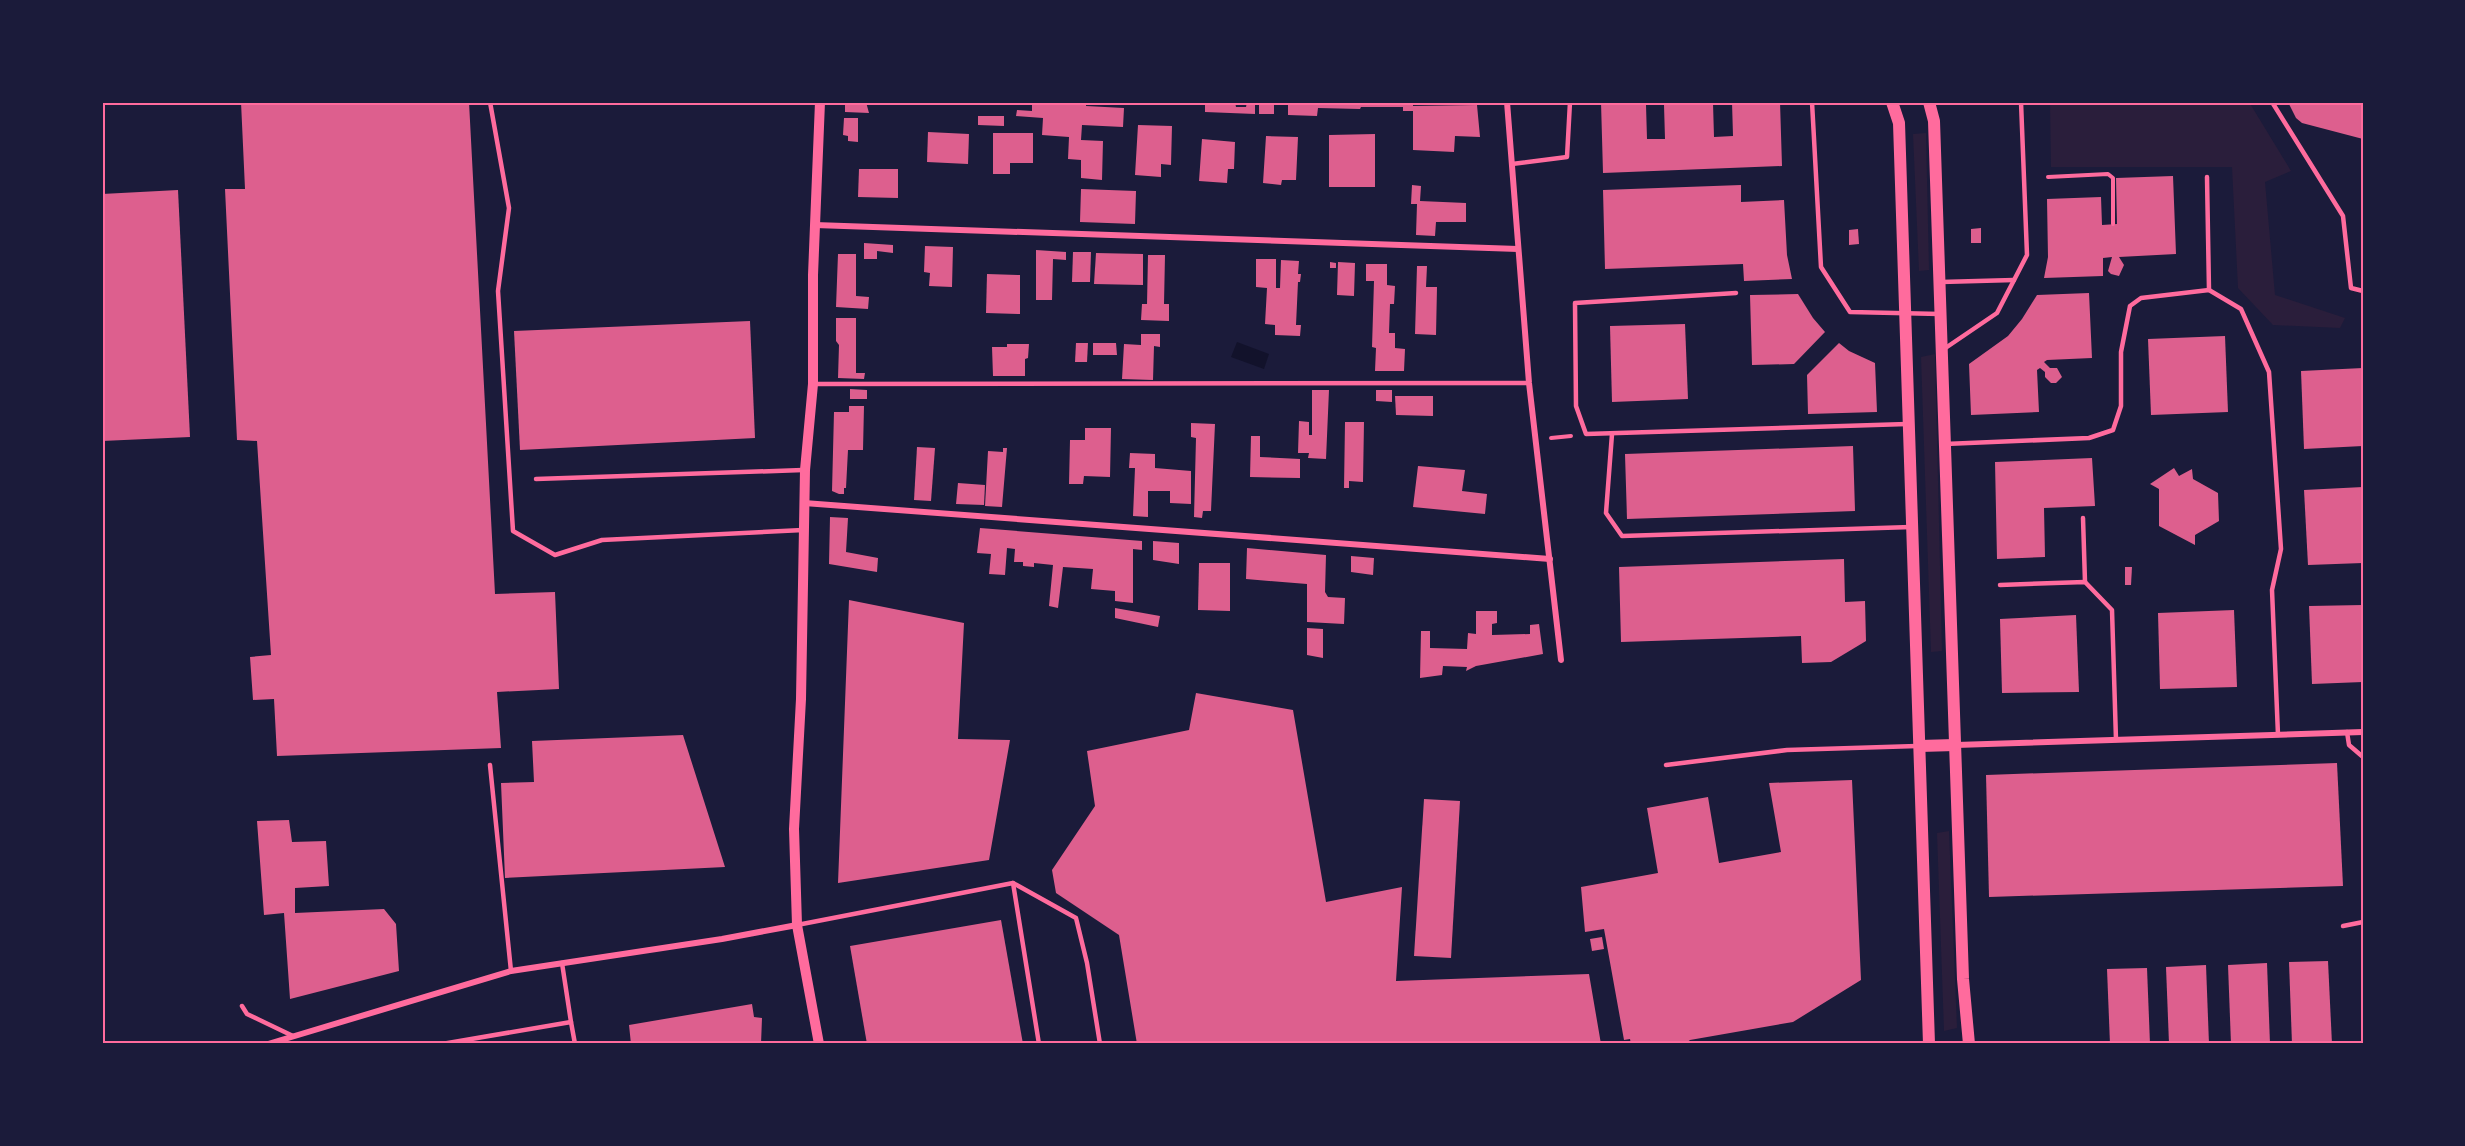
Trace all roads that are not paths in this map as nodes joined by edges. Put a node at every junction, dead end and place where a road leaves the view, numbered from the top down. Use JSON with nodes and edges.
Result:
{"nodes":[{"id":1,"x":490,"y":102,"type":"edge"},
{"id":2,"x":820,"y":102,"type":"edge"},
{"id":3,"x":1507,"y":102,"type":"edge"},
{"id":4,"x":1570,"y":102,"type":"edge"},
{"id":5,"x":1812,"y":102,"type":"edge"},
{"id":6,"x":1892,"y":102,"type":"edge"},
{"id":7,"x":1929,"y":102,"type":"edge"},
{"id":8,"x":2021,"y":102,"type":"edge"},
{"id":9,"x":2272,"y":102,"type":"edge"},
{"id":10,"x":1512,"y":164,"type":"junction"},
{"id":11,"x":2207,"y":177,"type":"dead end"},
{"id":12,"x":815,"y":225,"type":"junction"},
{"id":13,"x":1518,"y":249,"type":"junction"},
{"id":14,"x":2014,"y":280,"type":"junction"},
{"id":15,"x":1940,"y":282,"type":"junction"},
{"id":16,"x":2209,"y":290,"type":"junction"},
{"id":17,"x":2363,"y":291,"type":"edge"},
{"id":18,"x":1736,"y":293,"type":"dead end"},
{"id":19,"x":1906,"y":314,"type":"junction"},
{"id":20,"x":1941,"y":314,"type":"junction"},
{"id":21,"x":1942,"y":350,"type":"junction"},
{"id":22,"x":1529,"y":383,"type":"junction"},
{"id":23,"x":813,"y":384,"type":"junction"},
{"id":24,"x":1909,"y":424,"type":"junction"},
{"id":25,"x":1612,"y":434,"type":"junction"},
{"id":26,"x":1945,"y":444,"type":"junction"},
{"id":27,"x":806,"y":470,"type":"junction"},
{"id":28,"x":536,"y":479,"type":"dead end"},
{"id":29,"x":804,"y":503,"type":"junction"},
{"id":30,"x":2083,"y":518,"type":"dead end"},
{"id":31,"x":1913,"y":527,"type":"junction"},
{"id":32,"x":803,"y":530,"type":"junction"},
{"id":33,"x":1550,"y":559,"type":"junction"},
{"id":34,"x":2085,"y":582,"type":"junction"},
{"id":35,"x":2000,"y":585,"type":"dead end"},
{"id":36,"x":1561,"y":660,"type":"dead end"},
{"id":37,"x":2347,"y":732,"type":"junction"},
{"id":38,"x":2363,"y":732,"type":"edge"},
{"id":39,"x":2278,"y":735,"type":"junction"},
{"id":40,"x":2116,"y":740,"type":"junction"},
{"id":41,"x":1955,"y":745,"type":"junction"},
{"id":42,"x":1920,"y":746,"type":"junction"},
{"id":43,"x":2363,"y":757,"type":"edge"},
{"id":44,"x":490,"y":765,"type":"dead end"},
{"id":45,"x":1666,"y":765,"type":"dead end"},
{"id":46,"x":1013,"y":883,"type":"junction"},
{"id":47,"x":2363,"y":922,"type":"edge"},
{"id":48,"x":797,"y":925,"type":"junction"},
{"id":49,"x":2343,"y":926,"type":"dead end"},
{"id":50,"x":562,"y":963,"type":"junction"},
{"id":51,"x":512,"y":971,"type":"junction"},
{"id":52,"x":242,"y":1006,"type":"dead end"},
{"id":53,"x":571,"y":1022,"type":"junction"},
{"id":54,"x":293,"y":1036,"type":"junction"},
{"id":55,"x":268,"y":1044,"type":"edge"},
{"id":56,"x":442,"y":1044,"type":"edge"},
{"id":57,"x":574,"y":1044,"type":"edge"},
{"id":58,"x":819,"y":1044,"type":"edge"},
{"id":59,"x":1039,"y":1044,"type":"edge"},
{"id":60,"x":1100,"y":1044,"type":"edge"},
{"id":61,"x":1929,"y":1044,"type":"edge"},
{"id":62,"x":1969,"y":1044,"type":"edge"}],
"edges":[{"from":1,"to":32,"type":"lane"},
{"from":2,"to":12,"type":"street"},
{"from":3,"to":10,"type":"street"},
{"from":4,"to":10,"type":"lane"},
{"from":5,"to":19,"type":"lane"},
{"from":6,"to":19,"type":"main road"},
{"from":7,"to":15,"type":"main road"},
{"from":8,"to":14,"type":"lane"},
{"from":9,"to":17,"type":"lane"},
{"from":10,"to":13,"type":"street"},
{"from":11,"to":16,"type":"lane"},
{"from":12,"to":13,"type":"street"},
{"from":12,"to":23,"type":"street"},
{"from":13,"to":22,"type":"street"},
{"from":14,"to":15,"type":"lane"},
{"from":14,"to":21,"type":"lane"},
{"from":15,"to":20,"type":"main road"},
{"from":16,"to":26,"type":"lane"},
{"from":16,"to":39,"type":"lane"},
{"from":18,"to":25,"type":"lane"},
{"from":19,"to":20,"type":"lane"},
{"from":19,"to":24,"type":"main road"},
{"from":20,"to":21,"type":"main road"},
{"from":21,"to":26,"type":"main road"},
{"from":22,"to":23,"type":"lane"},
{"from":22,"to":33,"type":"street"},
{"from":23,"to":27,"type":"street"},
{"from":24,"to":25,"type":"lane"},
{"from":24,"to":31,"type":"main road"},
{"from":25,"to":31,"type":"lane"},
{"from":26,"to":41,"type":"main road"},
{"from":27,"to":28,"type":"lane"},
{"from":27,"to":29,"type":"street"},
{"from":29,"to":32,"type":"street"},
{"from":29,"to":33,"type":"street"},
{"from":30,"to":34,"type":"lane"},
{"from":31,"to":42,"type":"main road"},
{"from":32,"to":48,"type":"street"},
{"from":33,"to":36,"type":"street"},
{"from":34,"to":35,"type":"lane"},
{"from":34,"to":40,"type":"lane"},
{"from":37,"to":38,"type":"street"},
{"from":37,"to":39,"type":"street"},
{"from":37,"to":43,"type":"lane"},
{"from":39,"to":40,"type":"street"},
{"from":40,"to":41,"type":"street"},
{"from":41,"to":42,"type":"main road"},
{"from":41,"to":62,"type":"main road"},
{"from":42,"to":45,"type":"lane"},
{"from":42,"to":61,"type":"main road"},
{"from":44,"to":51,"type":"lane"},
{"from":46,"to":48,"type":"lane"},
{"from":46,"to":59,"type":"lane"},
{"from":46,"to":60,"type":"lane"},
{"from":47,"to":49,"type":"lane"},
{"from":48,"to":50,"type":"street"},
{"from":48,"to":58,"type":"street"},
{"from":50,"to":51,"type":"street"},
{"from":50,"to":53,"type":"lane"},
{"from":51,"to":54,"type":"street"},
{"from":52,"to":54,"type":"lane"},
{"from":53,"to":56,"type":"lane"},
{"from":53,"to":57,"type":"lane"},
{"from":54,"to":55,"type":"street"}]}
